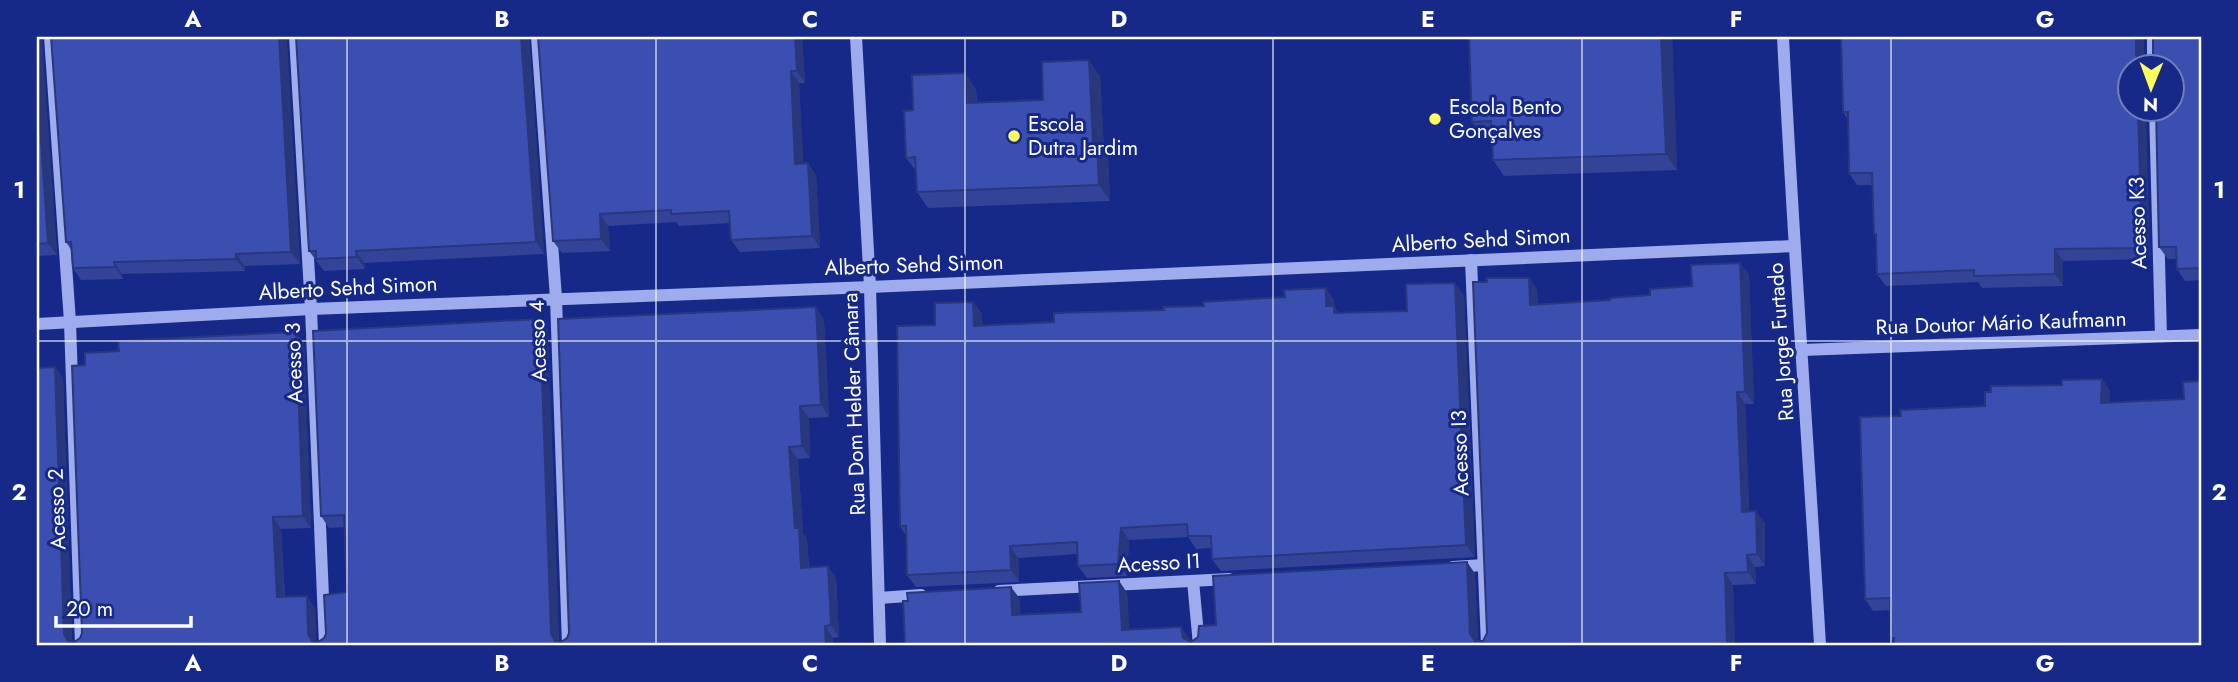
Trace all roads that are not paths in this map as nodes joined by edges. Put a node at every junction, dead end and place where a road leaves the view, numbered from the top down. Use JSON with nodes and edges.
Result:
{"nodes":[{"id":1,"x":50,"y":37,"type":"edge"},
{"id":2,"x":295,"y":37,"type":"edge"},
{"id":3,"x":537,"y":37,"type":"edge"},
{"id":4,"x":856,"y":37,"type":"edge"},
{"id":5,"x":1783,"y":37,"type":"edge"},
{"id":6,"x":2154,"y":122,"type":"edge"},
{"id":7,"x":1794,"y":246,"type":"junction"},
{"id":8,"x":1471,"y":260,"type":"junction"},
{"id":9,"x":870,"y":287,"type":"junction"},
{"id":10,"x":556,"y":298,"type":"junction"},
{"id":11,"x":311,"y":309,"type":"junction"},
{"id":12,"x":70,"y":322,"type":"junction"},
{"id":13,"x":37,"y":324,"type":"edge"},
{"id":14,"x":2201,"y":335,"type":"edge"},
{"id":15,"x":2161,"y":336,"type":"junction"},
{"id":16,"x":1802,"y":350,"type":"junction"},
{"id":17,"x":1484,"y":565,"type":"junction"},
{"id":18,"x":1443,"y":567,"type":"edge"},
{"id":19,"x":1249,"y":578,"type":"edge"},
{"id":20,"x":1193,"y":581,"type":"junction"},
{"id":21,"x":988,"y":592,"type":"edge"},
{"id":22,"x":933,"y":595,"type":"edge"},
{"id":23,"x":879,"y":598,"type":"junction"},
{"id":24,"x":81,"y":645,"type":"edge"},
{"id":25,"x":325,"y":645,"type":"edge"},
{"id":26,"x":568,"y":645,"type":"edge"},
{"id":27,"x":880,"y":645,"type":"edge"},
{"id":28,"x":1199,"y":645,"type":"edge"},
{"id":29,"x":1487,"y":645,"type":"edge"},
{"id":30,"x":1820,"y":645,"type":"edge"}],
"edges":[{"from":1,"to":12,"type":"street","name":"Acesso 2"},
{"from":2,"to":11,"type":"street","name":"Acesso 3"},
{"from":3,"to":10,"type":"street","name":"Acesso 4"},
{"from":4,"to":9,"type":"street","name":"Rua Dom Helder Câmara"},
{"from":5,"to":7,"type":"street","name":"Rua Jorge Furtado"},
{"from":6,"to":15,"type":"street","name":"Acesso K3"},
{"from":7,"to":8,"type":"street","name":"Alberto Sehd Simon"},
{"from":7,"to":16,"type":"street","name":"Rua Jorge Furtado"},
{"from":8,"to":9,"type":"street","name":"Alberto Sehd Simon"},
{"from":8,"to":17,"type":"street","name":"Acesso I3"},
{"from":9,"to":10,"type":"street","name":"Alberto Sehd Simon"},
{"from":9,"to":23,"type":"street","name":"Rua Dom Helder Câmara"},
{"from":10,"to":11,"type":"street","name":"Alberto Sehd Simon"},
{"from":10,"to":26,"type":"street","name":"Acesso 4"},
{"from":11,"to":12,"type":"street","name":"Alberto Sehd Simon"},
{"from":11,"to":25,"type":"street","name":"Acesso 3"},
{"from":12,"to":13,"type":"street","name":"Alberto Sehd Simon"},
{"from":12,"to":24,"type":"street","name":"Acesso 2"},
{"from":14,"to":15,"type":"street","name":"Rua Doutor Mário Kaufmann"},
{"from":15,"to":16,"type":"street","name":"Rua Doutor Mário Kaufmann"},
{"from":16,"to":30,"type":"street","name":"Rua Jorge Furtado"},
{"from":17,"to":18,"type":"street"},
{"from":17,"to":29,"type":"street","name":"Acesso I3"},
{"from":19,"to":20,"type":"street","name":"Acesso I1"},
{"from":20,"to":21,"type":"street","name":"Acesso I1"},
{"from":20,"to":28,"type":"street"},
{"from":22,"to":23,"type":"street"},
{"from":23,"to":27,"type":"street","name":"Rua Dom Helder Câmara"}]}
